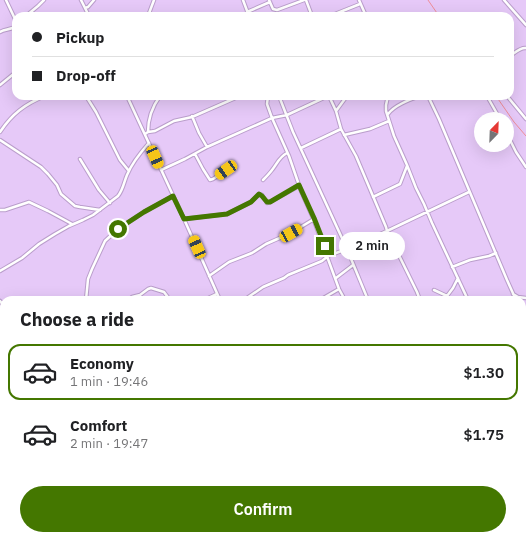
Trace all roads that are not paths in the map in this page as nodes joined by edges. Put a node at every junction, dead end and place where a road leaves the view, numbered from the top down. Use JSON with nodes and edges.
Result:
{"nodes":[{"id":1,"x":6,"y":0,"type":"edge"},
{"id":2,"x":44,"y":0,"type":"edge"},
{"id":3,"x":82,"y":0,"type":"edge"},
{"id":4,"x":94,"y":0,"type":"edge"},
{"id":5,"x":154,"y":0,"type":"edge"},
{"id":6,"x":242,"y":0,"type":"edge"},
{"id":7,"x":305,"y":0,"type":"edge"},
{"id":8,"x":359,"y":0,"type":"edge"},
{"id":9,"x":504,"y":0,"type":"edge"},
{"id":10,"x":269,"y":1,"type":"edge"},
{"id":11,"x":360,"y":4,"type":"junction"},
{"id":12,"x":85,"y":8,"type":"junction"},
{"id":13,"x":31,"y":12,"type":"edge"},
{"id":14,"x":87,"y":12,"type":"edge"},
{"id":15,"x":150,"y":12,"type":"edge"},
{"id":16,"x":248,"y":12,"type":"joint"},
{"id":17,"x":310,"y":12,"type":"edge"},
{"id":18,"x":340,"y":12,"type":"edge"},
{"id":19,"x":364,"y":12,"type":"edge"},
{"id":20,"x":12,"y":13,"type":"edge"},
{"id":21,"x":526,"y":25,"type":"edge"},
{"id":22,"x":12,"y":28,"type":"edge"},
{"id":23,"x":0,"y":32,"type":"edge"},
{"id":24,"x":526,"y":48,"type":"edge"},
{"id":25,"x":514,"y":53,"type":"edge"},
{"id":26,"x":12,"y":75,"type":"edge"},
{"id":27,"x":0,"y":84,"type":"edge"},
{"id":28,"x":37,"y":100,"type":"edge"},
{"id":29,"x":88,"y":100,"type":"edge"},
{"id":30,"x":129,"y":100,"type":"edge"},
{"id":31,"x":158,"y":100,"type":"edge"},
{"id":32,"x":230,"y":100,"type":"edge"},
{"id":33,"x":268,"y":100,"type":"edge"},
{"id":34,"x":280,"y":100,"type":"edge"},
{"id":35,"x":319,"y":100,"type":"edge"},
{"id":36,"x":330,"y":100,"type":"edge"},
{"id":37,"x":344,"y":100,"type":"edge"},
{"id":38,"x":387,"y":100,"type":"edge"},
{"id":39,"x":410,"y":100,"type":"edge"},
{"id":40,"x":430,"y":100,"type":"edge"},
{"id":41,"x":489,"y":100,"type":"edge"},
{"id":42,"x":510,"y":100,"type":"edge"},
{"id":43,"x":336,"y":111,"type":"junction"},
{"id":44,"x":496,"y":112,"type":"edge"},
{"id":45,"x":286,"y":115,"type":"junction"},
{"id":46,"x":387,"y":115,"type":"junction"},
{"id":47,"x":192,"y":116,"type":"junction"},
{"id":48,"x":272,"y":118,"type":"junction"},
{"id":49,"x":526,"y":119,"type":"edge"},
{"id":50,"x":389,"y":121,"type":"junction"},
{"id":51,"x":341,"y":130,"type":"junction"},
{"id":52,"x":0,"y":132,"type":"edge"},
{"id":53,"x":148,"y":132,"type":"junction"},
{"id":54,"x":144,"y":134,"type":"junction"},
{"id":55,"x":344,"y":134,"type":"junction"},
{"id":56,"x":0,"y":140,"type":"edge"},
{"id":57,"x":149,"y":143,"type":"junction"},
{"id":58,"x":207,"y":147,"type":"junction"},
{"id":59,"x":301,"y":148,"type":"junction"},
{"id":60,"x":514,"y":148,"type":"edge"},
{"id":61,"x":287,"y":153,"type":"junction"},
{"id":62,"x":195,"y":154,"type":"junction"},
{"id":63,"x":80,"y":159,"type":"dead end"},
{"id":64,"x":407,"y":165,"type":"junction"},
{"id":65,"x":526,"y":167,"type":"edge"},
{"id":66,"x":161,"y":170,"type":"junction"},
{"id":67,"x":226,"y":170,"type":"dead end"},
{"id":68,"x":129,"y":171,"type":"junction"},
{"id":69,"x":263,"y":180,"type":"dead end"},
{"id":70,"x":299,"y":185,"type":"junction"},
{"id":71,"x":469,"y":192,"type":"junction"},
{"id":72,"x":173,"y":196,"type":"junction"},
{"id":73,"x":373,"y":197,"type":"junction"},
{"id":74,"x":110,"y":203,"type":"junction"},
{"id":75,"x":0,"y":210,"type":"edge"},
{"id":76,"x":101,"y":210,"type":"junction"},
{"id":77,"x":427,"y":212,"type":"junction"},
{"id":78,"x":184,"y":219,"type":"junction"},
{"id":79,"x":314,"y":219,"type":"junction"},
{"id":80,"x":72,"y":224,"type":"junction"},
{"id":81,"x":387,"y":231,"type":"junction"},
{"id":82,"x":347,"y":249,"type":"junction"},
{"id":83,"x":496,"y":253,"type":"junction"},
{"id":84,"x":328,"y":256,"type":"junction"},
{"id":85,"x":353,"y":265,"type":"junction"},
{"id":86,"x":452,"y":267,"type":"junction"},
{"id":87,"x":0,"y":271,"type":"edge"},
{"id":88,"x":209,"y":276,"type":"junction"},
{"id":89,"x":336,"y":278,"type":"junction"},
{"id":90,"x":458,"y":278,"type":"junction"},
{"id":91,"x":339,"y":288,"type":"junction"},
{"id":92,"x":434,"y":290,"type":"dead end"},
{"id":93,"x":217,"y":294,"type":"joint"},
{"id":94,"x":513,"y":294,"type":"joint"},
{"id":95,"x":87,"y":296,"type":"edge"},
{"id":96,"x":136,"y":296,"type":"edge"},
{"id":97,"x":167,"y":296,"type":"edge"},
{"id":98,"x":213,"y":296,"type":"edge"},
{"id":99,"x":250,"y":296,"type":"edge"},
{"id":100,"x":326,"y":296,"type":"edge"},
{"id":101,"x":343,"y":296,"type":"edge"},
{"id":102,"x":366,"y":296,"type":"edge"},
{"id":103,"x":419,"y":296,"type":"edge"},
{"id":104,"x":447,"y":296,"type":"joint"},
{"id":105,"x":466,"y":296,"type":"edge"},
{"id":106,"x":516,"y":296,"type":"edge"}],
"edges":[{"from":1,"to":20,"type":"street"},
{"from":2,"to":13,"type":"street"},
{"from":3,"to":12,"type":"street"},
{"from":4,"to":12,"type":"street"},
{"from":5,"to":15,"type":"street"},
{"from":6,"to":16,"type":"street"},
{"from":7,"to":10,"type":"street"},
{"from":7,"to":17,"type":"street"},
{"from":8,"to":11,"type":"street"},
{"from":9,"to":21,"type":"street"},
{"from":10,"to":16,"type":"street"},
{"from":11,"to":18,"type":"street"},
{"from":11,"to":19,"type":"street"},
{"from":12,"to":14,"type":"street"},
{"from":22,"to":23,"type":"street"},
{"from":24,"to":25,"type":"street"},
{"from":26,"to":27,"type":"street"},
{"from":28,"to":52,"type":"street"},
{"from":29,"to":68,"type":"street"},
{"from":30,"to":54,"type":"street"},
{"from":31,"to":53,"type":"street"},
{"from":32,"to":47,"type":"street"},
{"from":33,"to":48,"type":"street"},
{"from":34,"to":45,"type":"street"},
{"from":35,"to":45,"type":"street"},
{"from":36,"to":43,"type":"street"},
{"from":37,"to":43,"type":"street"},
{"from":38,"to":46,"type":"street"},
{"from":39,"to":46,"type":"street"},
{"from":40,"to":71,"type":"street"},
{"from":41,"to":44,"type":"street"},
{"from":42,"to":49,"type":"street"},
{"from":43,"to":51,"type":"street"},
{"from":45,"to":48,"type":"street"},
{"from":45,"to":59,"type":"street"},
{"from":46,"to":50,"type":"street"},
{"from":47,"to":53,"type":"street"},
{"from":47,"to":58,"type":"street"},
{"from":48,"to":58,"type":"street"},
{"from":48,"to":61,"type":"street"},
{"from":50,"to":55,"type":"street"},
{"from":50,"to":64,"type":"street"},
{"from":51,"to":55,"type":"street"},
{"from":51,"to":59,"type":"street"},
{"from":53,"to":54,"type":"street"},
{"from":54,"to":57,"type":"street"},
{"from":55,"to":73,"type":"street"},
{"from":56,"to":76,"type":"street"},
{"from":57,"to":66,"type":"street"},
{"from":57,"to":68,"type":"street"},
{"from":58,"to":62,"type":"street"},
{"from":59,"to":82,"type":"street"},
{"from":60,"to":65,"type":"street"},
{"from":61,"to":69,"type":"street"},
{"from":61,"to":70,"type":"street"},
{"from":62,"to":66,"type":"street"},
{"from":62,"to":67,"type":"street"},
{"from":63,"to":74,"type":"street"},
{"from":64,"to":73,"type":"street"},
{"from":64,"to":77,"type":"street"},
{"from":66,"to":72,"type":"street"},
{"from":68,"to":74,"type":"street"},
{"from":70,"to":78,"type":"street"},
{"from":70,"to":79,"type":"street"},
{"from":71,"to":77,"type":"street"},
{"from":71,"to":83,"type":"street"},
{"from":72,"to":78,"type":"street"},
{"from":72,"to":95,"type":"street"},
{"from":73,"to":81,"type":"street"},
{"from":74,"to":76,"type":"street"},
{"from":75,"to":80,"type":"street"},
{"from":76,"to":80,"type":"street"},
{"from":77,"to":81,"type":"street"},
{"from":77,"to":86,"type":"street"},
{"from":78,"to":88,"type":"street"},
{"from":79,"to":84,"type":"street"},
{"from":79,"to":88,"type":"street"},
{"from":80,"to":87,"type":"street"},
{"from":81,"to":82,"type":"street"},
{"from":81,"to":103,"type":"street"},
{"from":82,"to":84,"type":"street"},
{"from":82,"to":85,"type":"street"},
{"from":83,"to":86,"type":"street"},
{"from":83,"to":94,"type":"street"},
{"from":84,"to":89,"type":"street"},
{"from":84,"to":99,"type":"street"},
{"from":85,"to":89,"type":"street"},
{"from":85,"to":102,"type":"street"},
{"from":86,"to":90,"type":"street"},
{"from":88,"to":93,"type":"street"},
{"from":89,"to":91,"type":"street"},
{"from":90,"to":104,"type":"street"},
{"from":90,"to":105,"type":"street"},
{"from":91,"to":100,"type":"street"},
{"from":91,"to":101,"type":"street"},
{"from":92,"to":104,"type":"street"},
{"from":93,"to":98,"type":"street"},
{"from":94,"to":106,"type":"street"},
{"from":96,"to":97,"type":"street"}]}
